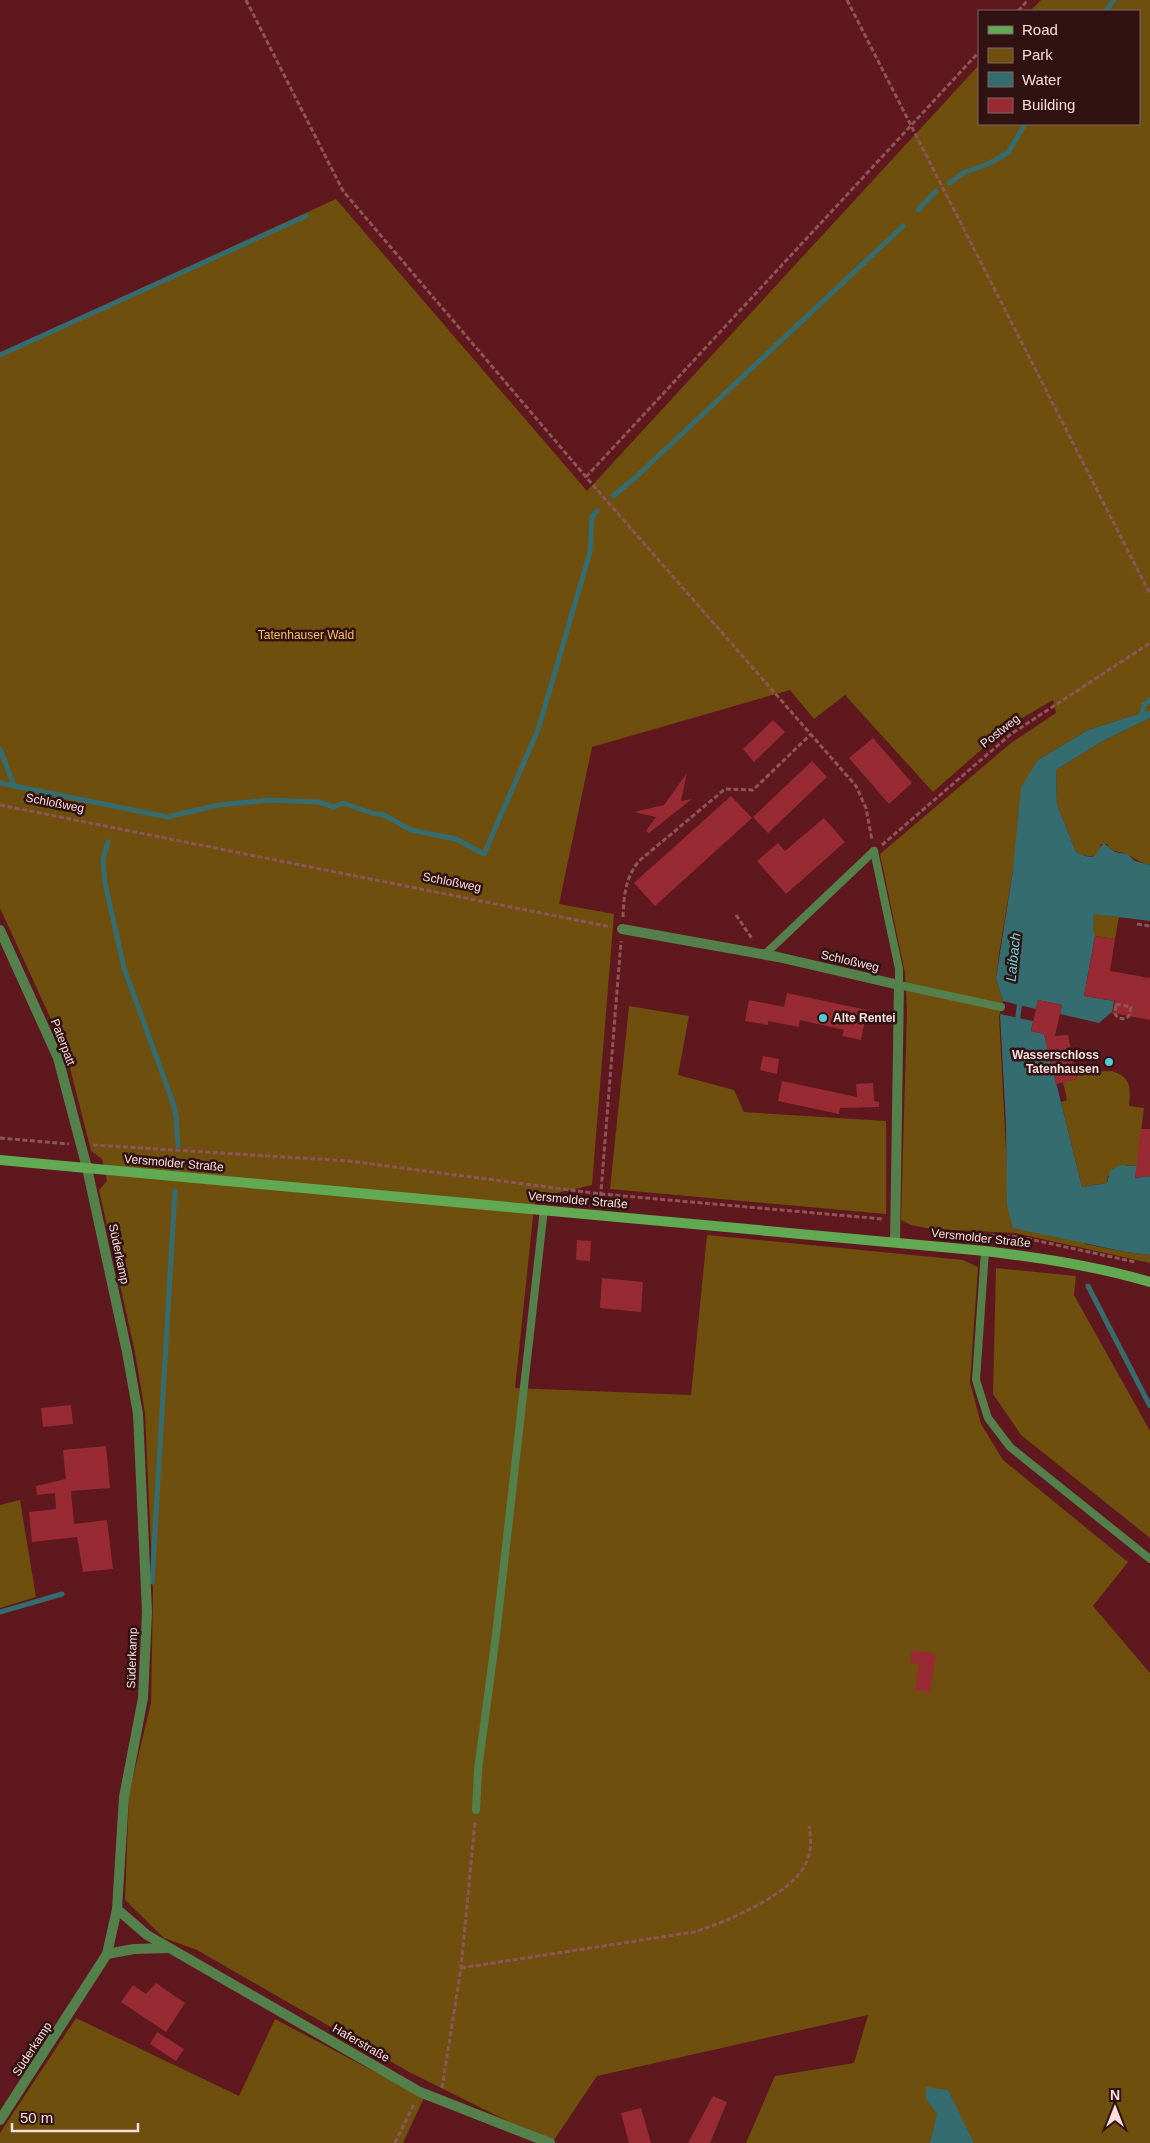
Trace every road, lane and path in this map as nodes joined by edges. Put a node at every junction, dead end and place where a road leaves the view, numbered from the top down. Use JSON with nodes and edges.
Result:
{"nodes":[{"id":1,"x":246,"y":0,"type":"edge"},
{"id":2,"x":846,"y":0,"type":"edge"},
{"id":3,"x":1028,"y":0,"type":"edge"},
{"id":4,"x":1019,"y":10,"type":"edge"},
{"id":5,"x":978,"y":53,"type":"edge"},
{"id":6,"x":911,"y":124,"type":"junction"},
{"id":7,"x":586,"y":477,"type":"junction"},
{"id":8,"x":1150,"y":594,"type":"edge"},
{"id":9,"x":1150,"y":643,"type":"edge"},
{"id":10,"x":811,"y":734,"type":"junction"},
{"id":11,"x":0,"y":804,"type":"edge"},
{"id":12,"x":874,"y":851,"type":"junction"},
{"id":13,"x":736,"y":916,"type":"dead end"},
{"id":14,"x":1136,"y":924,"type":"dead end"},
{"id":15,"x":1150,"y":926,"type":"edge"},
{"id":16,"x":622,"y":929,"type":"junction"},
{"id":17,"x":0,"y":930,"type":"edge"},
{"id":18,"x":764,"y":955,"type":"junction"},
{"id":19,"x":899,"y":985,"type":"junction"},
{"id":20,"x":1124,"y":1004,"type":"joint"},
{"id":21,"x":1001,"y":1007,"type":"dead end"},
{"id":22,"x":0,"y":1138,"type":"edge"},
{"id":23,"x":81,"y":1144,"type":"junction"},
{"id":24,"x":0,"y":1160,"type":"edge"},
{"id":25,"x":87,"y":1168,"type":"junction"},
{"id":26,"x":601,"y":1194,"type":"junction"},
{"id":27,"x":544,"y":1209,"type":"junction"},
{"id":28,"x":894,"y":1220,"type":"junction"},
{"id":29,"x":895,"y":1242,"type":"junction"},
{"id":30,"x":985,"y":1251,"type":"junction"},
{"id":31,"x":1150,"y":1282,"type":"edge"},
{"id":32,"x":1150,"y":1559,"type":"edge"},
{"id":33,"x":476,"y":1810,"type":"joint"},
{"id":34,"x":810,"y":1826,"type":"dead end"},
{"id":35,"x":117,"y":1909,"type":"junction"},
{"id":36,"x":168,"y":1948,"type":"junction"},
{"id":37,"x":107,"y":1954,"type":"junction"},
{"id":38,"x":461,"y":1968,"type":"junction"},
{"id":39,"x":420,"y":2092,"type":"junction"},
{"id":40,"x":440,"y":2098,"type":"junction"},
{"id":41,"x":0,"y":2120,"type":"edge"},
{"id":42,"x":396,"y":2143,"type":"edge"},
{"id":43,"x":550,"y":2143,"type":"edge"}],
"edges":[{"from":1,"to":7,"type":"path"},
{"from":2,"to":6,"type":"path"},
{"from":3,"to":4,"type":"path"},
{"from":5,"to":6,"type":"path"},
{"from":6,"to":7,"type":"path"},
{"from":6,"to":8,"type":"path"},
{"from":7,"to":10,"type":"path"},
{"from":9,"to":12,"type":"path","name":"Postweg"},
{"from":10,"to":12,"type":"path"},
{"from":10,"to":16,"type":"path"},
{"from":11,"to":16,"type":"path","name":"Schloßweg"},
{"from":12,"to":18,"type":"lane"},
{"from":12,"to":19,"type":"lane"},
{"from":13,"to":18,"type":"path"},
{"from":14,"to":15,"type":"path"},
{"from":16,"to":18,"type":"street","name":"Schloßweg"},
{"from":16,"to":26,"type":"path"},
{"from":17,"to":23,"type":"street","name":"Paterpatt"},
{"from":18,"to":19,"type":"street","name":"Schloßweg"},
{"from":19,"to":21,"type":"lane","name":"Schloßweg"},
{"from":19,"to":28,"type":"street"},
{"from":20,"to":20,"type":"path"},
{"from":22,"to":23,"type":"path"},
{"from":23,"to":25,"type":"street","name":"Paterpatt"},
{"from":23,"to":26,"type":"path"},
{"from":24,"to":25,"type":"main road","name":"Versmolder Straße"},
{"from":25,"to":27,"type":"main road","name":"Versmolder Straße"},
{"from":25,"to":35,"type":"street","name":"Süderkamp"},
{"from":26,"to":28,"type":"path"},
{"from":27,"to":29,"type":"main road","name":"Versmolder Straße"},
{"from":27,"to":33,"type":"lane"},
{"from":28,"to":29,"type":"street"},
{"from":29,"to":30,"type":"main road","name":"Versmolder Straße"},
{"from":30,"to":31,"type":"main road","name":"Versmolder Straße"},
{"from":30,"to":32,"type":"lane"},
{"from":33,"to":38,"type":"path"},
{"from":34,"to":38,"type":"path"},
{"from":35,"to":36,"type":"street","name":"Haferstraße"},
{"from":35,"to":37,"type":"street","name":"Süderkamp"},
{"from":36,"to":37,"type":"street"},
{"from":36,"to":39,"type":"street","name":"Haferstraße"},
{"from":37,"to":41,"type":"street","name":"Süderkamp"},
{"from":38,"to":40,"type":"path"},
{"from":39,"to":40,"type":"street","name":"Haferstraße"},
{"from":39,"to":42,"type":"path"},
{"from":40,"to":43,"type":"street","name":"Haferstraße"}]}
